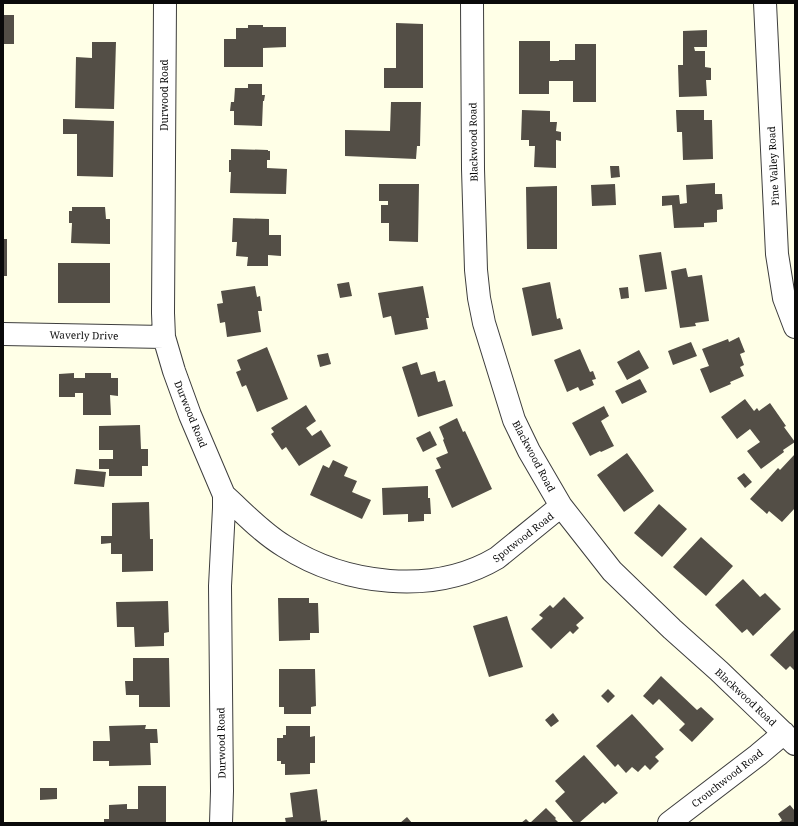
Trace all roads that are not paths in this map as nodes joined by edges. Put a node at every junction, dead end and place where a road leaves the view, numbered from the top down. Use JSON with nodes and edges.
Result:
{"nodes":[{"id":1,"x":165,"y":3,"type":"edge"},
{"id":2,"x":472,"y":3,"type":"edge"},
{"id":3,"x":765,"y":3,"type":"edge"},
{"id":4,"x":795,"y":327,"type":"edge"},
{"id":5,"x":3,"y":334,"type":"edge"},
{"id":6,"x":164,"y":337,"type":"junction"},
{"id":7,"x":224,"y":494,"type":"junction"},
{"id":8,"x":561,"y":506,"type":"junction"},
{"id":9,"x":790,"y":738,"type":"edge"},
{"id":10,"x":221,"y":823,"type":"edge"},
{"id":11,"x":669,"y":823,"type":"edge"}],
"edges":[{"from":1,"to":6,"type":"street","name":"Durwood Road"},
{"from":2,"to":8,"type":"street","name":"Blackwood Road"},
{"from":3,"to":4,"type":"street","name":"Pine Valley Road"},
{"from":5,"to":6,"type":"street","name":"Waverly Drive"},
{"from":6,"to":7,"type":"street","name":"Durwood Road"},
{"from":7,"to":8,"type":"street","name":"Spotwood Road"},
{"from":7,"to":10,"type":"street","name":"Durwood Road"},
{"from":8,"to":9,"type":"street","name":"Blackwood Road"},
{"from":9,"to":11,"type":"street","name":"Crouchwood Road"}]}
